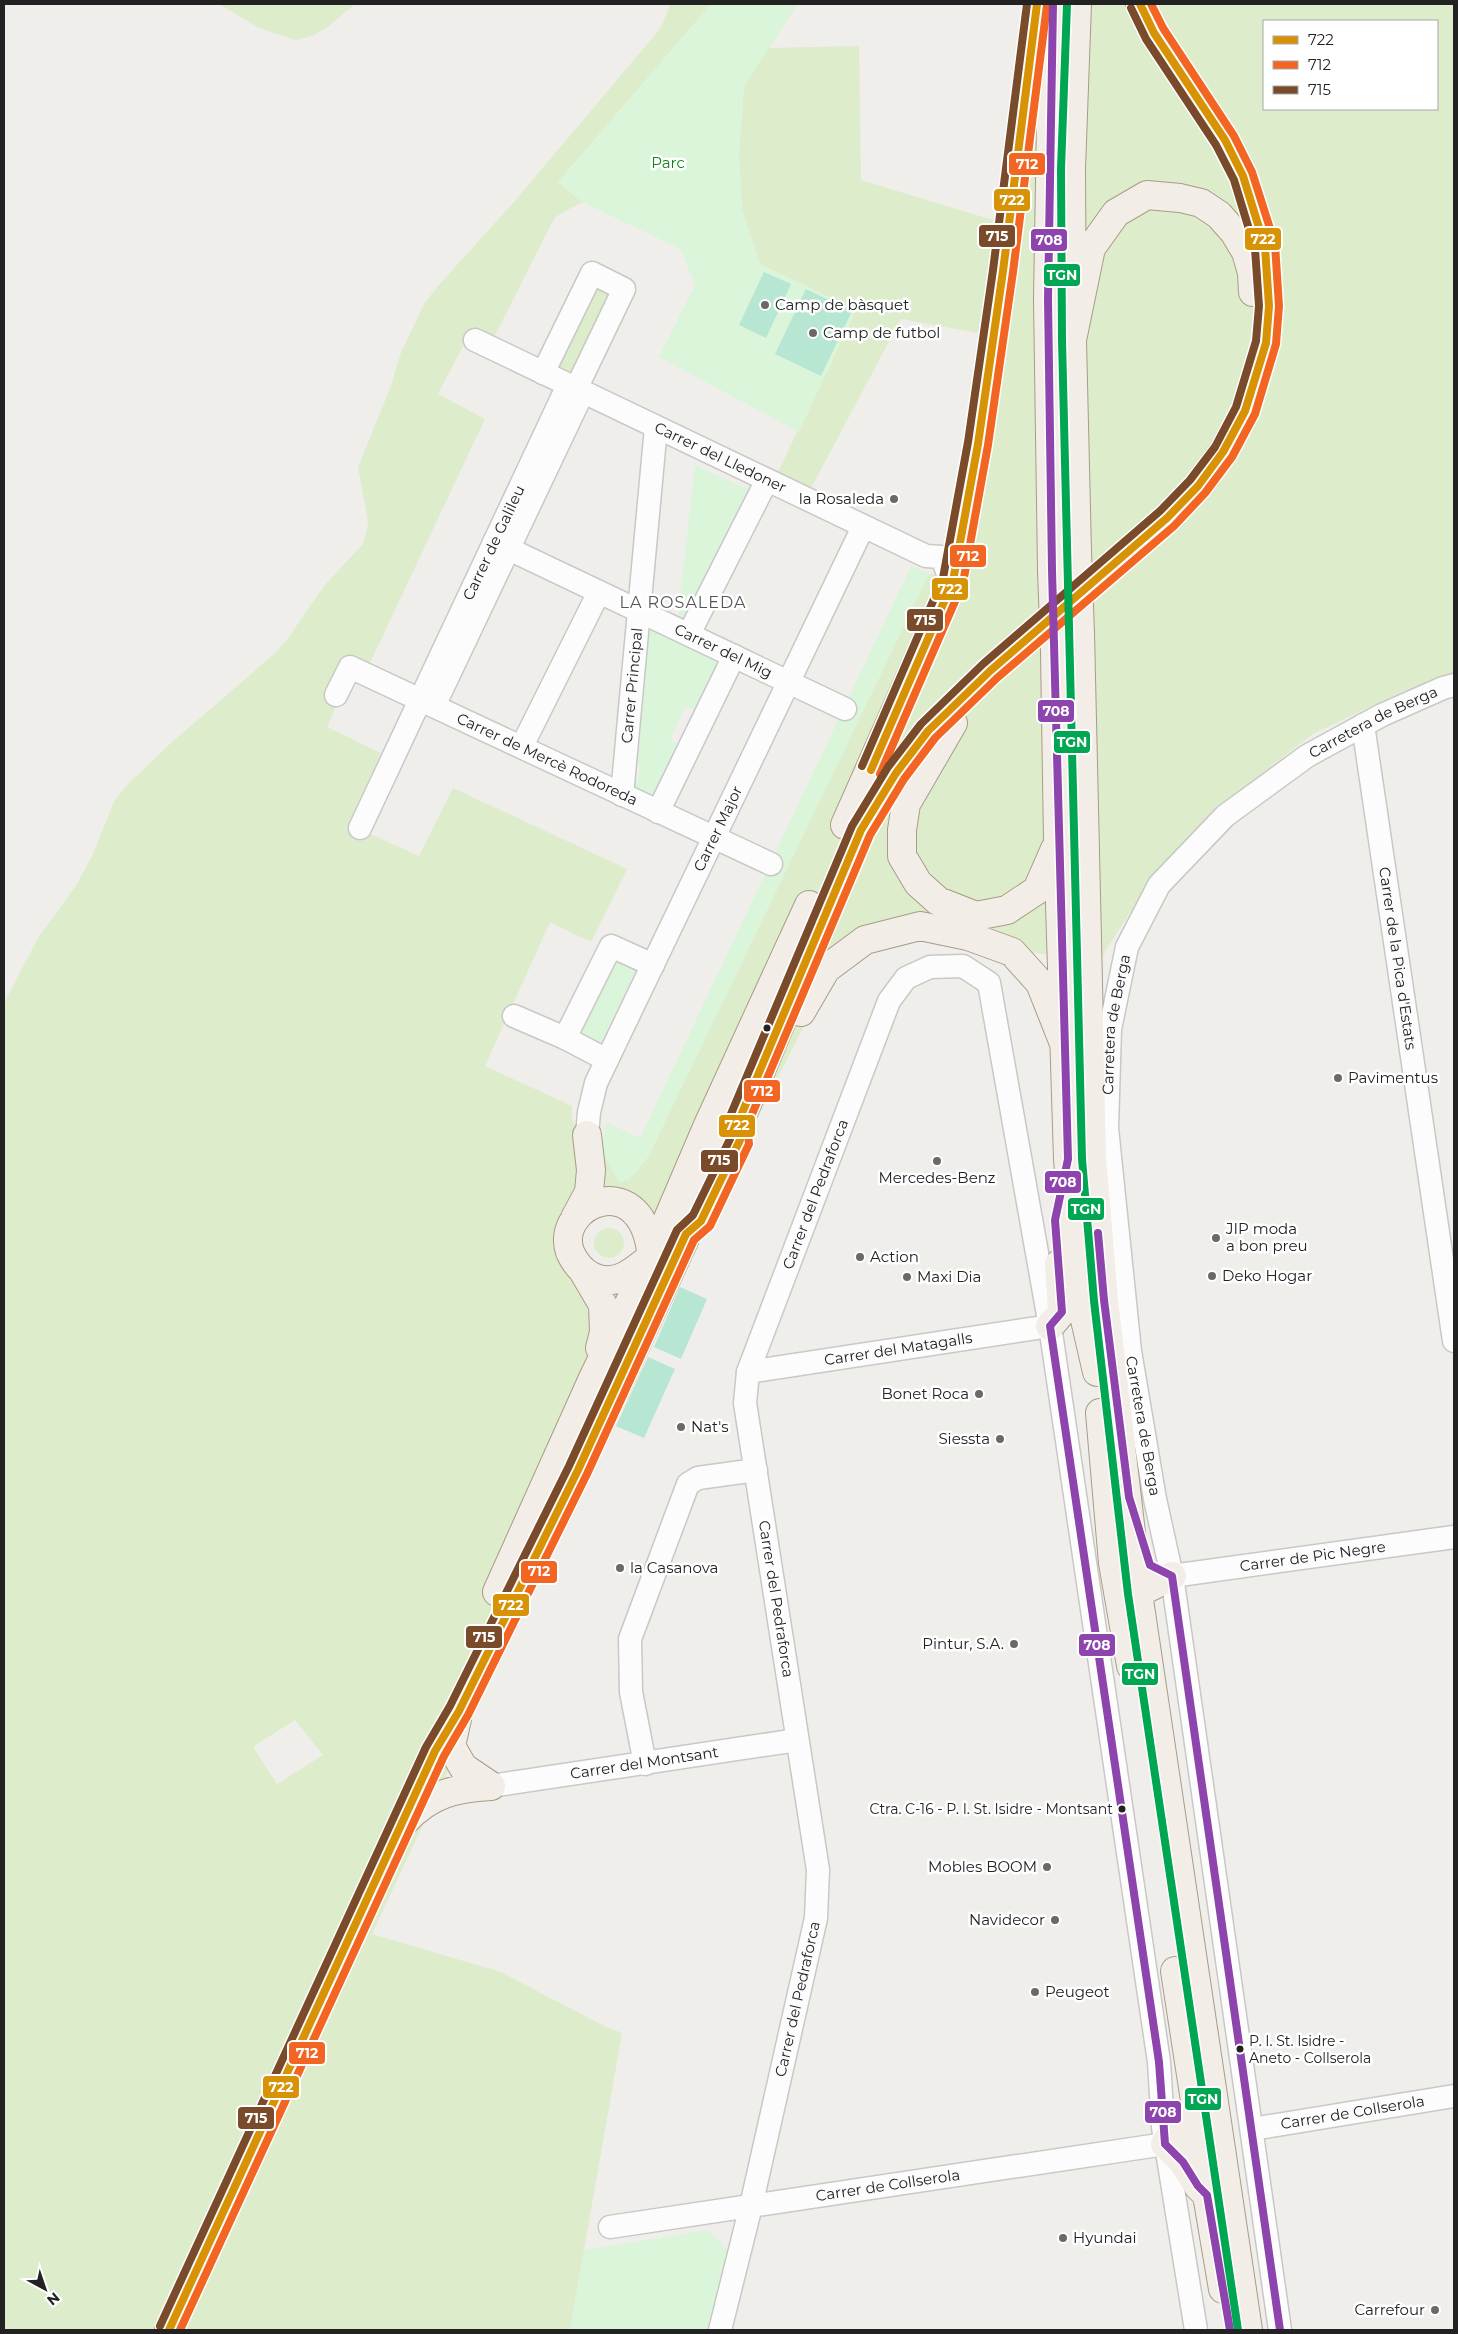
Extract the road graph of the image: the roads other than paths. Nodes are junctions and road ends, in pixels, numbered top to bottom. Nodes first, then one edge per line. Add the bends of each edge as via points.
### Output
1 (1037, 4) edge
2 (1053, 4) edge
3 (1063, 4) edge
4 (1076, 4) edge
5 (1140, 4) edge
6 (474, 340) dead end
7 (1072, 340) junction
8 (543, 373) junction
9 (576, 389) junction
10 (656, 427) junction
11 (766, 480) junction
12 (863, 527) junction
13 (501, 545) junction
14 (1064, 561) junction
15 (952, 586) junction
16 (599, 592) junction
17 (639, 611) junction
18 (689, 634) junction
19 (1067, 643) junction
20 (734, 656) junction
21 (1004, 660) junction
22 (788, 682) junction
23 (1454, 685) edge
24 (336, 695) dead end
25 (426, 703) junction
26 (845, 709) dead end
27 (1363, 725) junction
28 (522, 746) junction
29 (862, 790) junction
30 (622, 795) junction
31 (658, 812) junction
32 (360, 828) dead end
33 (714, 838) junction
34 (1058, 841) junction
35 (771, 864) dead end
36 (653, 965) junction
37 (514, 1016) dead end
38 (565, 1038) junction
39 (1065, 1046) junction
40 (607, 1060) junction
41 (747, 1104) junction
42 (708, 1124) junction
43 (587, 1135) junction
44 (1068, 1159) junction
45 (626, 1207) junction
46 (574, 1220) junction
47 (652, 1256) junction
48 (583, 1271) junction
49 (1050, 1326) junction
50 (1454, 1342) edge
51 (748, 1372) junction
52 (1097, 1372) junction
53 (594, 1376) junction
54 (599, 1424) junction
55 (756, 1470) junction
56 (1128, 1497) junction
57 (1454, 1537) edge
58 (1172, 1576) junction
59 (1138, 1593) junction
60 (459, 1711) junction
61 (1142, 1734) junction
62 (797, 1740) junction
63 (435, 1751) junction
64 (645, 1764) junction
65 (491, 1786) junction
66 (400, 1826) junction
67 (1201, 2018) junction
68 (1454, 2096) edge
69 (1252, 2129) junction
70 (1181, 2146) junction
71 (751, 2206) junction
72 (610, 2227) dead end
73 (168, 2330) edge
74 (720, 2330) edge
75 (1196, 2330) edge
76 (1230, 2330) edge
77 (1242, 2330) edge
78 (1248, 2330) edge
79 (1280, 2330) edge

1 - 15 main road via 978,444
2 - 14 main road via 1048,299
3 - 14 main road via 1058,163
4 - 7 main road via 1071,169
5 - 21 main road via 1154,33 1225,140 1243,176 1265,247 1269,306 1266,343 1245,411 1223,452 1198,486 1167,518
6 - 8 street, Carrer del Lledoner
7 - 14 main road
7 - 29 main road via 1091,248 1116,213 1148,195 1201,203 1219,215 1246,252 1252,273 1253,304 1251,334 1243,370 1230,406 1188,476 1156,509 1017,626 947,690
8 - 9 street, Carrer del Lledoner
8 - 9 street, Carrer de Galileu via 592,273 624,289
9 - 10 street, Carrer del Lledoner
9 - 13 street, Carrer de Galileu
10 - 11 street, Carrer del Lledoner
10 - 17 street, Carrer Principal
11 - 12 street, Carrer del Lledoner
11 - 18 street
12 - 15 street, Carrer del Lledoner via 926,556 942,557
12 - 22 street, Carrer Major
13 - 16 street, Carrer del Mig
13 - 25 street, Carrer de Galileu
14 - 19 main road, bridge
15 - 29 main road
16 - 17 street, Carrer del Mig
16 - 28 street
17 - 18 street, Carrer del Mig
17 - 30 street, Carrer Principal
18 - 20 street, Carrer del Mig
19 - 34 main road
19 - 52 main road via 1079,1157
19 - 56 main road via 1083,840 1092,1158 1104,1300
20 - 22 street, Carrer del Mig
20 - 31 street
21 - 34 main road via 955,721 906,804 902,856 918,883 938,901 976,916 1007,910 1037,890
21 - 41 main road via 928,731 896,772 861,830
22 - 26 street, Carrer del Mig
22 - 33 street, Carrer Major
23 - 27 street, Carretera de Berga
24 - 25 street, Carrer de Mercè Rodoreda via 350,667
25 - 28 street, Carrer de Mercè Rodoreda
25 - 32 street, Carrer de Galileu
27 - 50 street, Carrer de la Pica d'Estats
27 - 58 street, Carretera de Berga via 1307,756 1225,816 1159,885 1127,947 1110,1029 1108,1128 1130,1352 1155,1499
28 - 30 street, Carrer de Mercè Rodoreda
29 - 42 main road
30 - 31 street, Carrer de Mercè Rodoreda
31 - 33 street, Carrer de Mercè Rodoreda
33 - 35 street, Carrer de Mercè Rodoreda
33 - 36 street, Carrer Major
34 - 39 main road
36 - 38 street via 611,946
36 - 40 street, Carrer Major
37 - 38 street
38 - 40 street
39 - 41 main road via 1040,983 1012,952 968,936 920,926 865,940 826,968
39 - 44 main road
40 - 43 street, Carrer Major via 596,1083
41 - 47 main road via 705,1167 668,1244
41 - 54 main road
42 - 45 main road via 666,1192 651,1204
42 - 47 main road
43 - 45 main road via 607,1184
43 - 46 main road via 591,1170 589,1192
44 - 49 main road via 1056,1220 1062,1312
44 - 52 main road via 1080,1298
45 - 46 main road via 600,1202 588,1206
45 - 47 main road via 646,1226
46 - 48 main road via 569,1248
47 - 48 main road via 622,1279 599,1280
47 - 53 main road
47 - 54 main road via 650,1284 611,1382
48 - 53 main road via 603,1305 604,1332
49 - 51 street, Carrer del Matagalls
49 - 51 street, Carrer del Pedraforca via 989,983 963,966 930,967 906,978 889,1001
49 - 70 street via 1157,2052
51 - 55 street, Carrer del Pedraforca via 745,1403
52 - 61 main road via 1113,1562
53 - 63 main road via 460,1670 440,1720
54 - 60 main road
55 - 62 street, Carrer del Pedraforca
55 - 64 street via 698,1478 688,1484 630,1639 631,1692
56 - 58 main road via 1150,1565
56 - 59 main road
57 - 58 street, Carrer de Pic Negre
58 - 59 main road
58 - 69 street, Carretera de Berga
59 - 61 main road via 1130,1602 1144,1695
59 - 67 main road
60 - 63 main road
60 - 65 main road via 451,1746 463,1767
61 - 70 main road via 1187,2054
62 - 64 street, Carrer del Montsant
62 - 71 street, Carrer del Pedraforca via 818,1870 816,1918
63 - 66 main road
64 - 65 street, Carrer del Montsant
65 - 66 main road via 466,1788 437,1796 419,1807
66 - 73 main road
67 - 70 main road via 1198,2049 1211,2137
67 - 78 main road
68 - 69 street, Carrer de Collserola
69 - 79 street, Carretera de Berga
70 - 71 street, Carrer de Collserola
70 - 75 street
70 - 76 main road via 1198,2186 1207,2195
70 - 77 main road via 1213,2157 1224,2245
71 - 72 street, Carrer de Collserola
71 - 74 street, Carrer del Pedraforca

